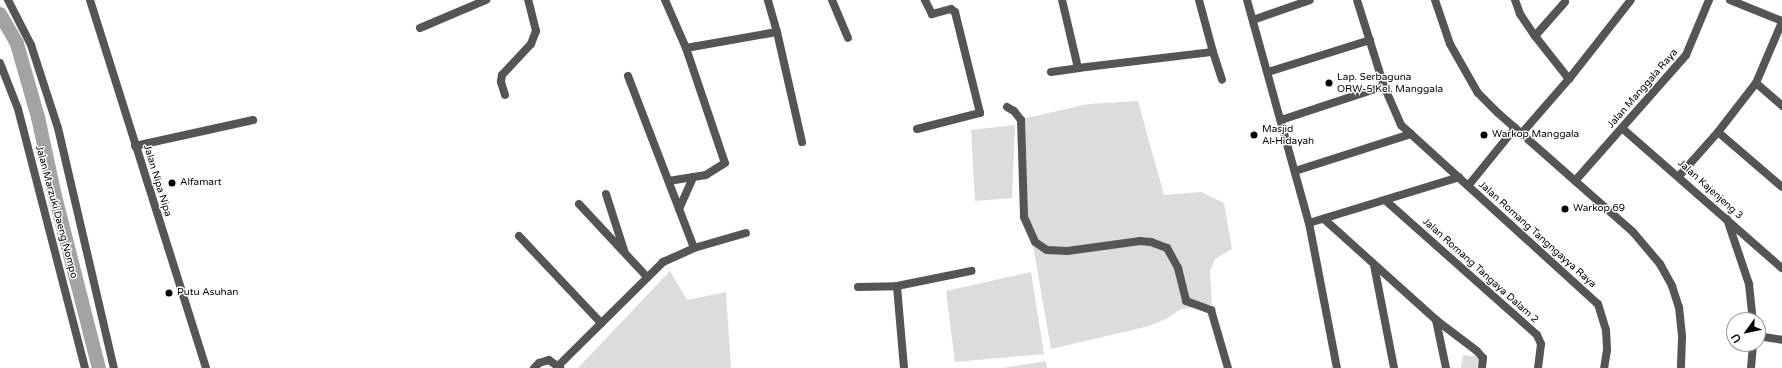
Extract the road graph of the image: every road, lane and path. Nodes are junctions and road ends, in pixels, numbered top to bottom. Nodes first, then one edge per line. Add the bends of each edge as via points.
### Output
1 (8, 0) edge
2 (90, 0) edge
3 (486, 0) edge
4 (528, 0) edge
5 (665, 0) edge
6 (768, 0) edge
7 (832, 0) edge
8 (925, 0) edge
9 (1062, 0) edge
10 (1199, 0) edge
11 (1247, 0) edge
12 (1310, 0) edge
13 (1357, 0) edge
14 (1435, 0) edge
15 (1515, 0) edge
16 (1631, 0) edge
17 (1709, 0) edge
18 (1730, 0) edge
19 (1565, 2) dead end
20 (1253, 20) junction
21 (1782, 21) edge
22 (420, 28) dead end
23 (777, 32) junction
24 (1535, 36) junction
25 (848, 38) dead end
26 (1370, 40) junction
27 (686, 48) junction
28 (1212, 52) junction
29 (0, 63) edge
30 (1078, 68) junction
31 (1051, 72) dead end
32 (1268, 72) junction
33 (628, 76) dead end
34 (1570, 79) junction
35 (1222, 80) dead end
36 (1756, 82) junction
37 (1384, 86) junction
38 (505, 95) dead end
39 (1782, 106) edge
40 (1007, 107) dead end
41 (253, 120) dead end
42 (1281, 120) junction
43 (917, 129) dead end
44 (1623, 129) junction
45 (1518, 131) junction
46 (1718, 132) junction
47 (1411, 134) junction
48 (802, 142) dead end
49 (135, 146) junction
50 (1295, 171) junction
51 (1679, 176) junction
52 (693, 177) junction
53 (1459, 177) junction
54 (668, 181) junction
55 (1576, 181) junction
56 (1468, 186) junction
57 (1782, 187) edge
58 (606, 194) dead end
59 (1385, 200) junction
60 (579, 204) dead end
61 (679, 209) junction
62 (1726, 218) junction
63 (1324, 219) junction
64 (1310, 223) junction
65 (746, 233) dead end
66 (519, 236) dead end
67 (694, 248) junction
68 (624, 253) junction
69 (1374, 265) junction
70 (1782, 268) edge
71 (971, 271) dead end
72 (647, 278) junction
73 (897, 286) junction
74 (858, 287) dead end
75 (1752, 312) edge
76 (1436, 320) junction
77 (601, 323) junction
78 (1766, 337) edge
79 (1782, 340) edge
80 (1752, 352) edge
81 (559, 367) edge
82 (85, 368) edge
83 (114, 368) edge
84 (206, 368) edge
85 (534, 368) edge
86 (904, 368) edge
87 (1228, 368) edge
88 (1337, 368) edge
89 (1394, 368) edge
90 (1446, 368) edge
91 (1482, 368) edge
92 (1538, 368) edge
93 (1604, 368) edge
94 (1681, 368) edge
95 (1751, 368) edge

1 - 83 street via 31,45 58,128
2 - 49 street, Jalan Nipa Nipa
3 - 22 street
4 - 38 street via 536,31 531,44 502,75 501,82
5 - 27 street
6 - 23 street
7 - 25 street
8 - 43 street via 932,14 951,9 956,12 980,113
9 - 30 street
10 - 28 street
11 - 20 street
12 - 20 street
13 - 26 street, Jalan Romang Tangngayya Raya
14 - 45 street via 1450,44 1469,80 1487,102
15 - 24 street via 1520,14
16 - 34 street
17 - 44 street, Jalan Manggala Raya via 1686,55
18 - 21 street
19 - 24 street
20 - 32 street
21 - 36 street
23 - 27 street
23 - 48 street
24 - 34 street
26 - 32 street
26 - 37 street, Jalan Romang Tangngayya Raya
27 - 52 street via 725,163 706,175
28 - 30 street
28 - 35 street
29 - 82 street, Jalan Marzuki Daeng Nompo via 18,109
30 - 31 street
32 - 42 street
33 - 54 street
34 - 45 street
36 - 39 street
36 - 46 street
37 - 42 street
37 - 47 street, Jalan Romang Tangngayya Raya via 1395,116
40 - 87 street via 1014,110 1021,120 1024,217 1035,242 1047,250 1067,251 1140,241 1167,248 1178,268 1186,300 1210,310
41 - 49 street
42 - 50 street
44 - 51 street, Jalan Kajenjeng 3
44 - 55 street, Jalan Manggala Raya
45 - 55 street
45 - 56 street
46 - 51 street
46 - 57 street
47 - 50 street
47 - 53 street, Jalan Romang Tangngayya Raya
49 - 84 street, Jalan Nipa Nipa
50 - 64 street
51 - 62 street, Jalan Kajenjeng 3
52 - 54 street
52 - 61 street
53 - 56 street, Jalan Romang Tangngayya Raya
53 - 59 street
54 - 61 street
55 - 94 street via 1644,243 1669,280 1681,319
56 - 93 street, Jalan Romang Tangngayya Raya via 1598,304 1606,330 1607,350
58 - 68 street
59 - 63 street
59 - 92 street, Jalan Romang Tangaya Dalam 2 via 1537,335 1541,344
60 - 68 street
61 - 67 street
62 - 70 street, Jalan Kajenjeng 3
62 - 75 street via 1749,284
63 - 64 street
63 - 69 street
64 - 88 street
65 - 67 street
66 - 77 street
67 - 72 street via 663,262
68 - 72 street
69 - 76 street
69 - 89 street
71 - 73 street
72 - 77 street
73 - 74 street
73 - 86 street
76 - 90 street
76 - 91 street via 1478,351 1483,358
77 - 81 street
78 - 79 street
80 - 95 street
81 - 85 street via 544,360

